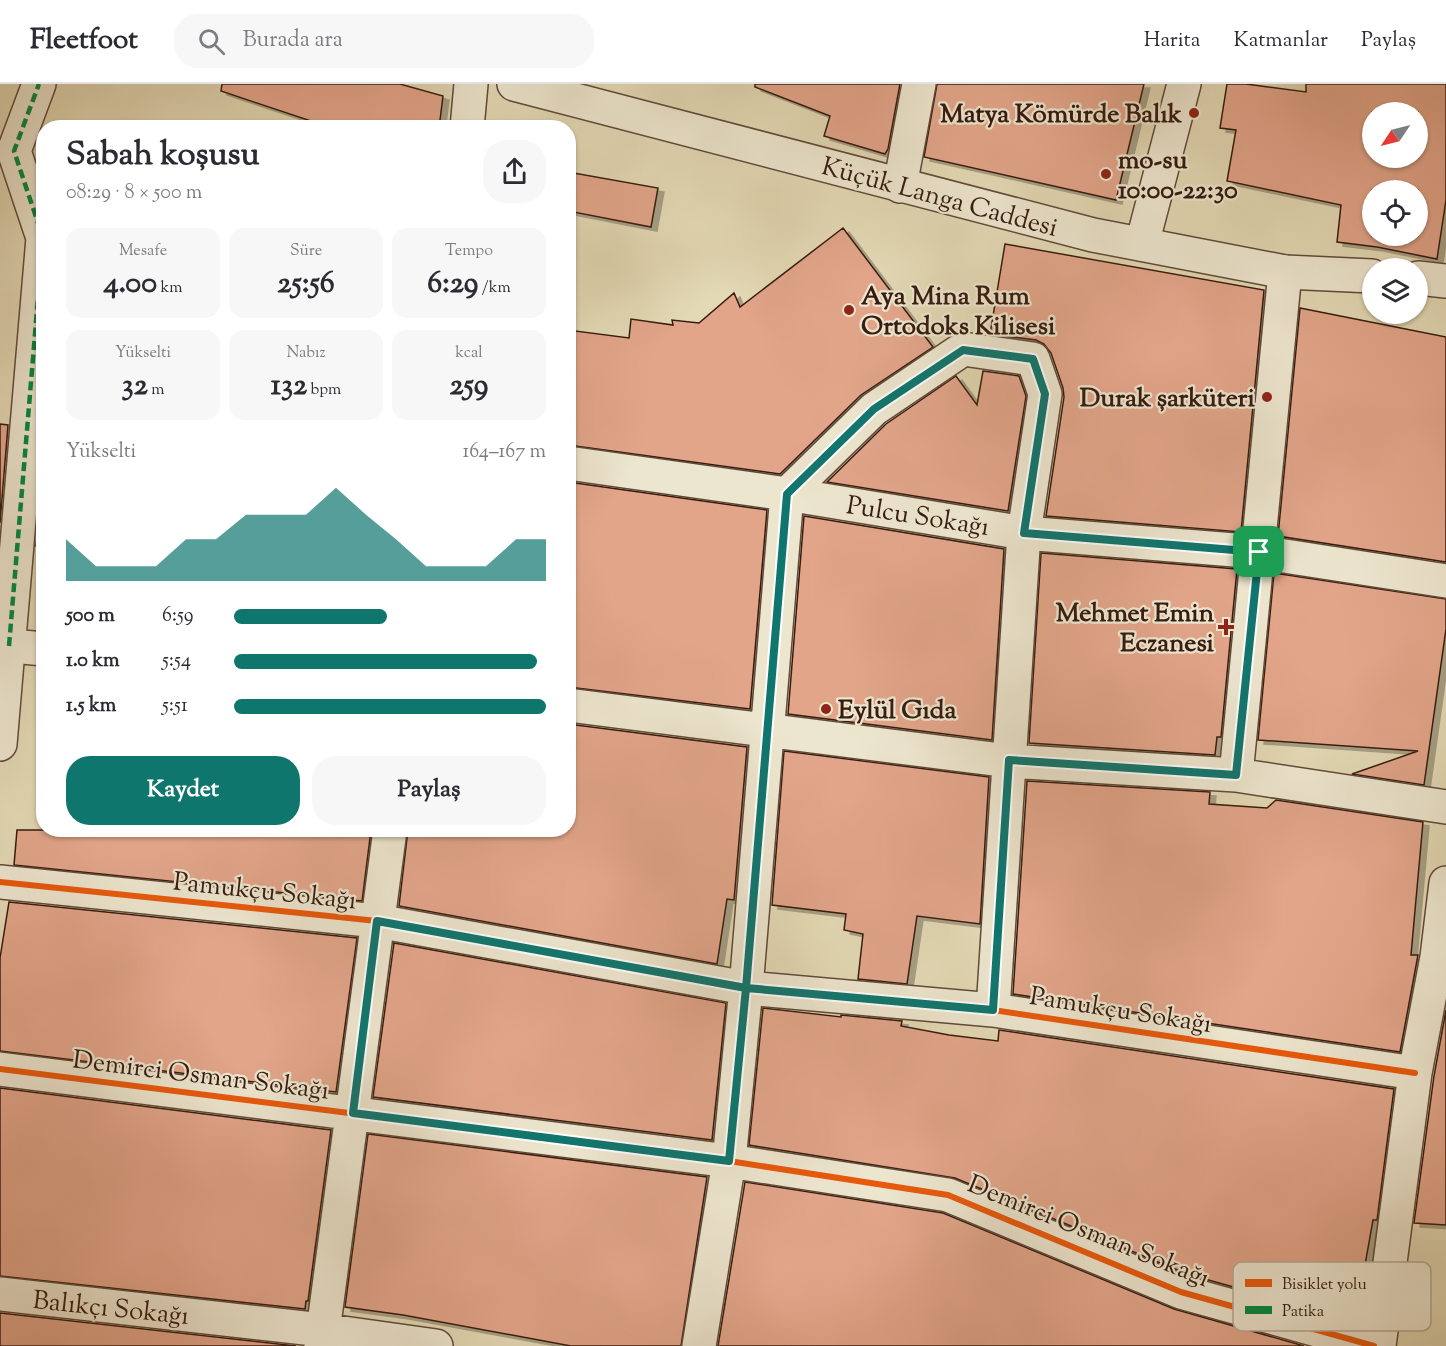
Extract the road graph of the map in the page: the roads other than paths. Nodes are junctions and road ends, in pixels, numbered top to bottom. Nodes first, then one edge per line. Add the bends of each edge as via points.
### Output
1 (39, 84) edge
2 (471, 84) edge
3 (919, 84) edge
4 (1184, 84) edge
5 (530, 85) edge
6 (468, 120) edge
7 (7, 146) edge
8 (900, 186) junction
9 (36, 220) edge
10 (1142, 244) junction
11 (1285, 272) junction
12 (1362, 276) edge
13 (1428, 279) edge
14 (1446, 281) edge
15 (36, 311) edge
16 (576, 464) edge
17 (787, 494) junction
18 (1024, 533) junction
19 (1259, 552) junction
20 (1446, 581) edge
21 (4, 646) edge
22 (36, 648) edge
23 (576, 706) edge
24 (767, 729) junction
25 (0, 744) edge
26 (1009, 760) junction
27 (1236, 775) junction
28 (1446, 807) edge
29 (389, 837) edge
30 (0, 882) edge
31 (1446, 883) edge
32 (377, 921) junction
33 (746, 988) junction
34 (993, 1010) junction
35 (0, 1069) edge
36 (1415, 1073) junction
37 (353, 1113) junction
38 (729, 1161) junction
39 (1390, 1262) edge
40 (0, 1294) edge
41 (1233, 1307) edge
42 (1320, 1331) edge
43 (1381, 1331) edge
44 (322, 1338) edge
45 (436, 1346) edge
46 (699, 1346) edge
47 (1374, 1346) edge
48 (1379, 1346) edge

1 - 7 street
2 - 6 street
3 - 8 street
4 - 10 street
5 - 8 street, Küçük Langa Caddesi
7 - 9 street
8 - 10 street, Küçük Langa Caddesi
10 - 11 street, Küçük Langa Caddesi
11 - 12 street, Küçük Langa Caddesi
11 - 19 street
13 - 14 street
15 - 21 street
16 - 17 street, Pulcu Sokağı
17 - 18 street, Pulcu Sokağı
17 - 18 street via 874,409 963,350 1033,359 1045,394
17 - 24 street
18 - 19 street, Pulcu Sokağı
18 - 26 street
19 - 20 street, Pulcu Sokağı
19 - 27 street
21 - 22 street
21 - 25 street
23 - 24 street
24 - 26 street
24 - 33 street
26 - 27 street
26 - 34 street
27 - 28 street
29 - 32 street
30 - 32 street, Pamukçu Sokağı
31 - 36 street via 1437,957
32 - 33 street, Pamukçu Sokağı
32 - 37 street
33 - 34 street, Pamukçu Sokağı
33 - 38 street
34 - 36 street, Pamukçu Sokağı
35 - 37 street, Demirci Osman Sokağı
36 - 39 street
37 - 38 street, Demirci Osman Sokağı
37 - 44 street
38 - 41 street, Demirci Osman Sokağı via 948,1195 1180,1292
38 - 46 street
40 - 44 street, Balıkçı Sokağı
42 - 47 street, Demirci Osman Sokağı
43 - 48 street
44 - 45 street, Balıkçı Sokağı

